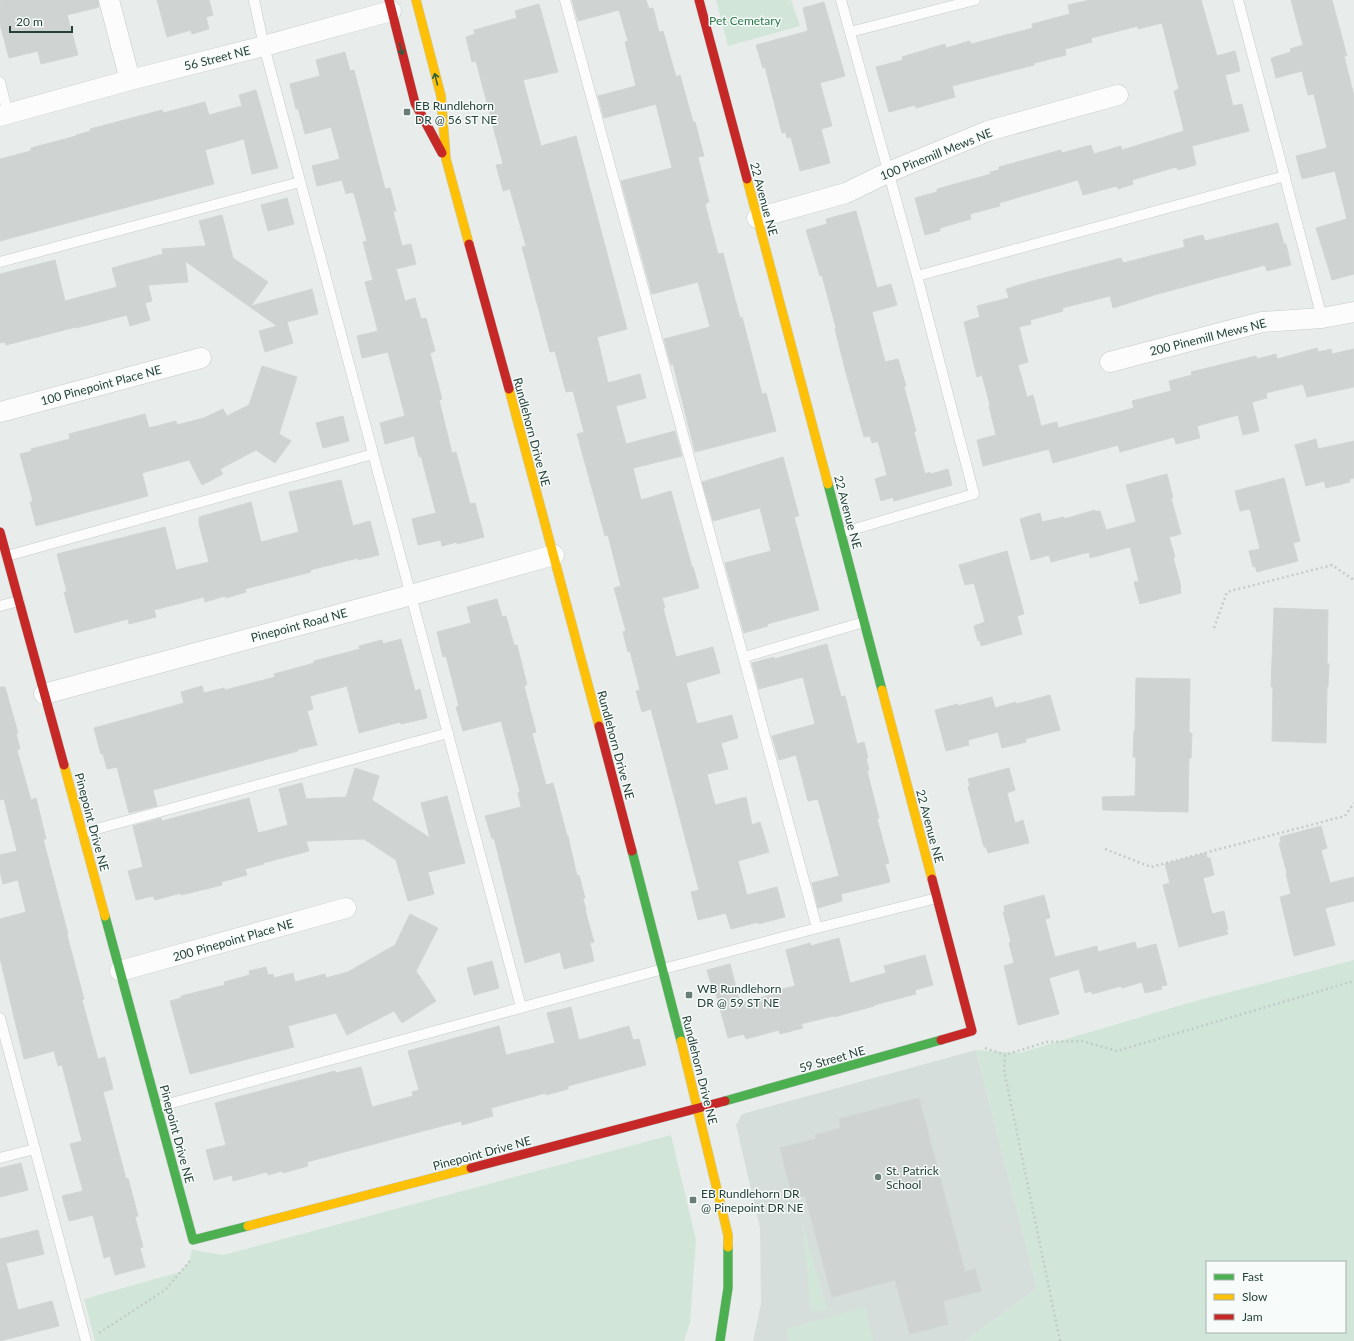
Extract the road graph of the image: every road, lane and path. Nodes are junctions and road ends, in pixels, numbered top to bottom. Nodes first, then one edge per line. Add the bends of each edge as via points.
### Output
1 (109, 0) edge
2 (254, 0) edge
3 (565, 0) edge
4 (699, 0) edge
5 (841, 0) edge
6 (975, 0) edge
7 (1238, 0) edge
8 (428, 1) dead end
9 (415, 3) edge
10 (392, 7) edge
11 (850, 32) junction
12 (264, 46) junction
13 (130, 80) junction
14 (0, 82) edge
15 (1118, 96) dead end
16 (4, 115) edge
17 (446, 159) junction
18 (889, 172) junction
19 (1285, 176) junction
20 (300, 182) junction
21 (757, 218) junction
22 (0, 262) edge
23 (917, 276) junction
24 (1354, 312) edge
25 (1322, 318) junction
26 (201, 358) dead end
27 (1110, 362) dead end
28 (0, 412) edge
29 (373, 454) junction
30 (0, 532) edge
31 (841, 533) junction
32 (554, 555) junction
33 (7, 556) junction
34 (1354, 580) edge
35 (411, 595) junction
36 (19, 601) junction
37 (0, 606) edge
38 (864, 622) junction
39 (1214, 628) dead end
40 (744, 656) junction
41 (44, 694) junction
42 (448, 733) junction
43 (1354, 803) edge
44 (82, 833) junction
45 (1105, 849) dead end
46 (937, 898) junction
47 (346, 908) dead end
48 (816, 928) junction
49 (663, 969) junction
50 (120, 972) junction
51 (1354, 981) edge
52 (521, 1007) junction
53 (0, 1018) edge
54 (972, 1031) joint
55 (157, 1107) junction
56 (698, 1109) junction
57 (35, 1149) junction
58 (0, 1158) edge
59 (193, 1240) junction
60 (90, 1339) edge
61 (720, 1341) edge
62 (1060, 1341) edge

1 - 13 street
2 - 12 lane
3 - 40 lane
4 - 21 street, 22 Avenue NE
5 - 11 lane
6 - 11 lane
7 - 19 lane
8 - 9 street
17 -> 9 street, Rundlehorn Drive NE via 441,96
10 - 12 street, 56 Street NE
10 -> 17 street, Rundlehorn Drive NE via 415,102
11 - 18 lane
12 - 13 street, 56 Street NE
12 - 20 lane
13 - 16 street, 56 Street NE
14 - 16 lane
15 - 18 street, 100 Pinemill Mews NE via 988,131
17 - 32 street, Rundlehorn Drive NE
18 - 21 street, 100 Pinemill Mews NE via 846,193
18 - 23 lane
19 - 23 lane
19 - 25 lane
20 - 22 lane
20 - 29 lane
21 - 31 street, 22 Avenue NE
23 - 31 lane via 974,494
24 - 25 street, 200 Pinemill Mews NE
25 - 27 street, 200 Pinemill Mews NE via 1262,322
26 - 28 street, 100 Pinepoint Place NE
29 - 33 lane
29 - 35 lane
30 - 33 street, Pinepoint Drive NE
31 - 38 street, 22 Avenue NE
32 - 35 street, Pinepoint Road NE
32 - 49 street, Rundlehorn Drive NE
33 - 36 street, Pinepoint Drive NE
34 - 39 path via 1332,565 1227,592
35 - 41 street, Pinepoint Road NE
35 - 42 lane
36 - 37 lane
36 - 41 street, Pinepoint Drive NE
38 - 40 lane
38 - 46 street, 22 Avenue NE
40 - 48 lane
41 - 44 street, Pinepoint Drive NE
42 - 44 lane
42 - 52 lane
43 - 45 path via 1345,816 1151,867
44 - 50 street, Pinepoint Drive NE
46 - 48 lane
46 - 54 street, 22 Avenue NE
47 - 50 street, 200 Pinepoint Place NE
48 - 49 lane
49 - 52 lane
49 - 56 street, Rundlehorn Drive NE
50 - 55 street, Pinepoint Drive NE
51 - 62 path via 1117,1051 1082,1041 1046,1042 1005,1055 1004,1070
52 - 55 lane
53 - 57 lane
54 - 56 street, 59 Street NE
55 - 59 street, Pinepoint Drive NE
56 - 59 street, Pinepoint Drive NE
56 - 61 street, Rundlehorn Drive NE via 728,1235 728,1288
57 - 58 lane
57 - 60 lane
59 - 60 path via 199,1251 165,1290

